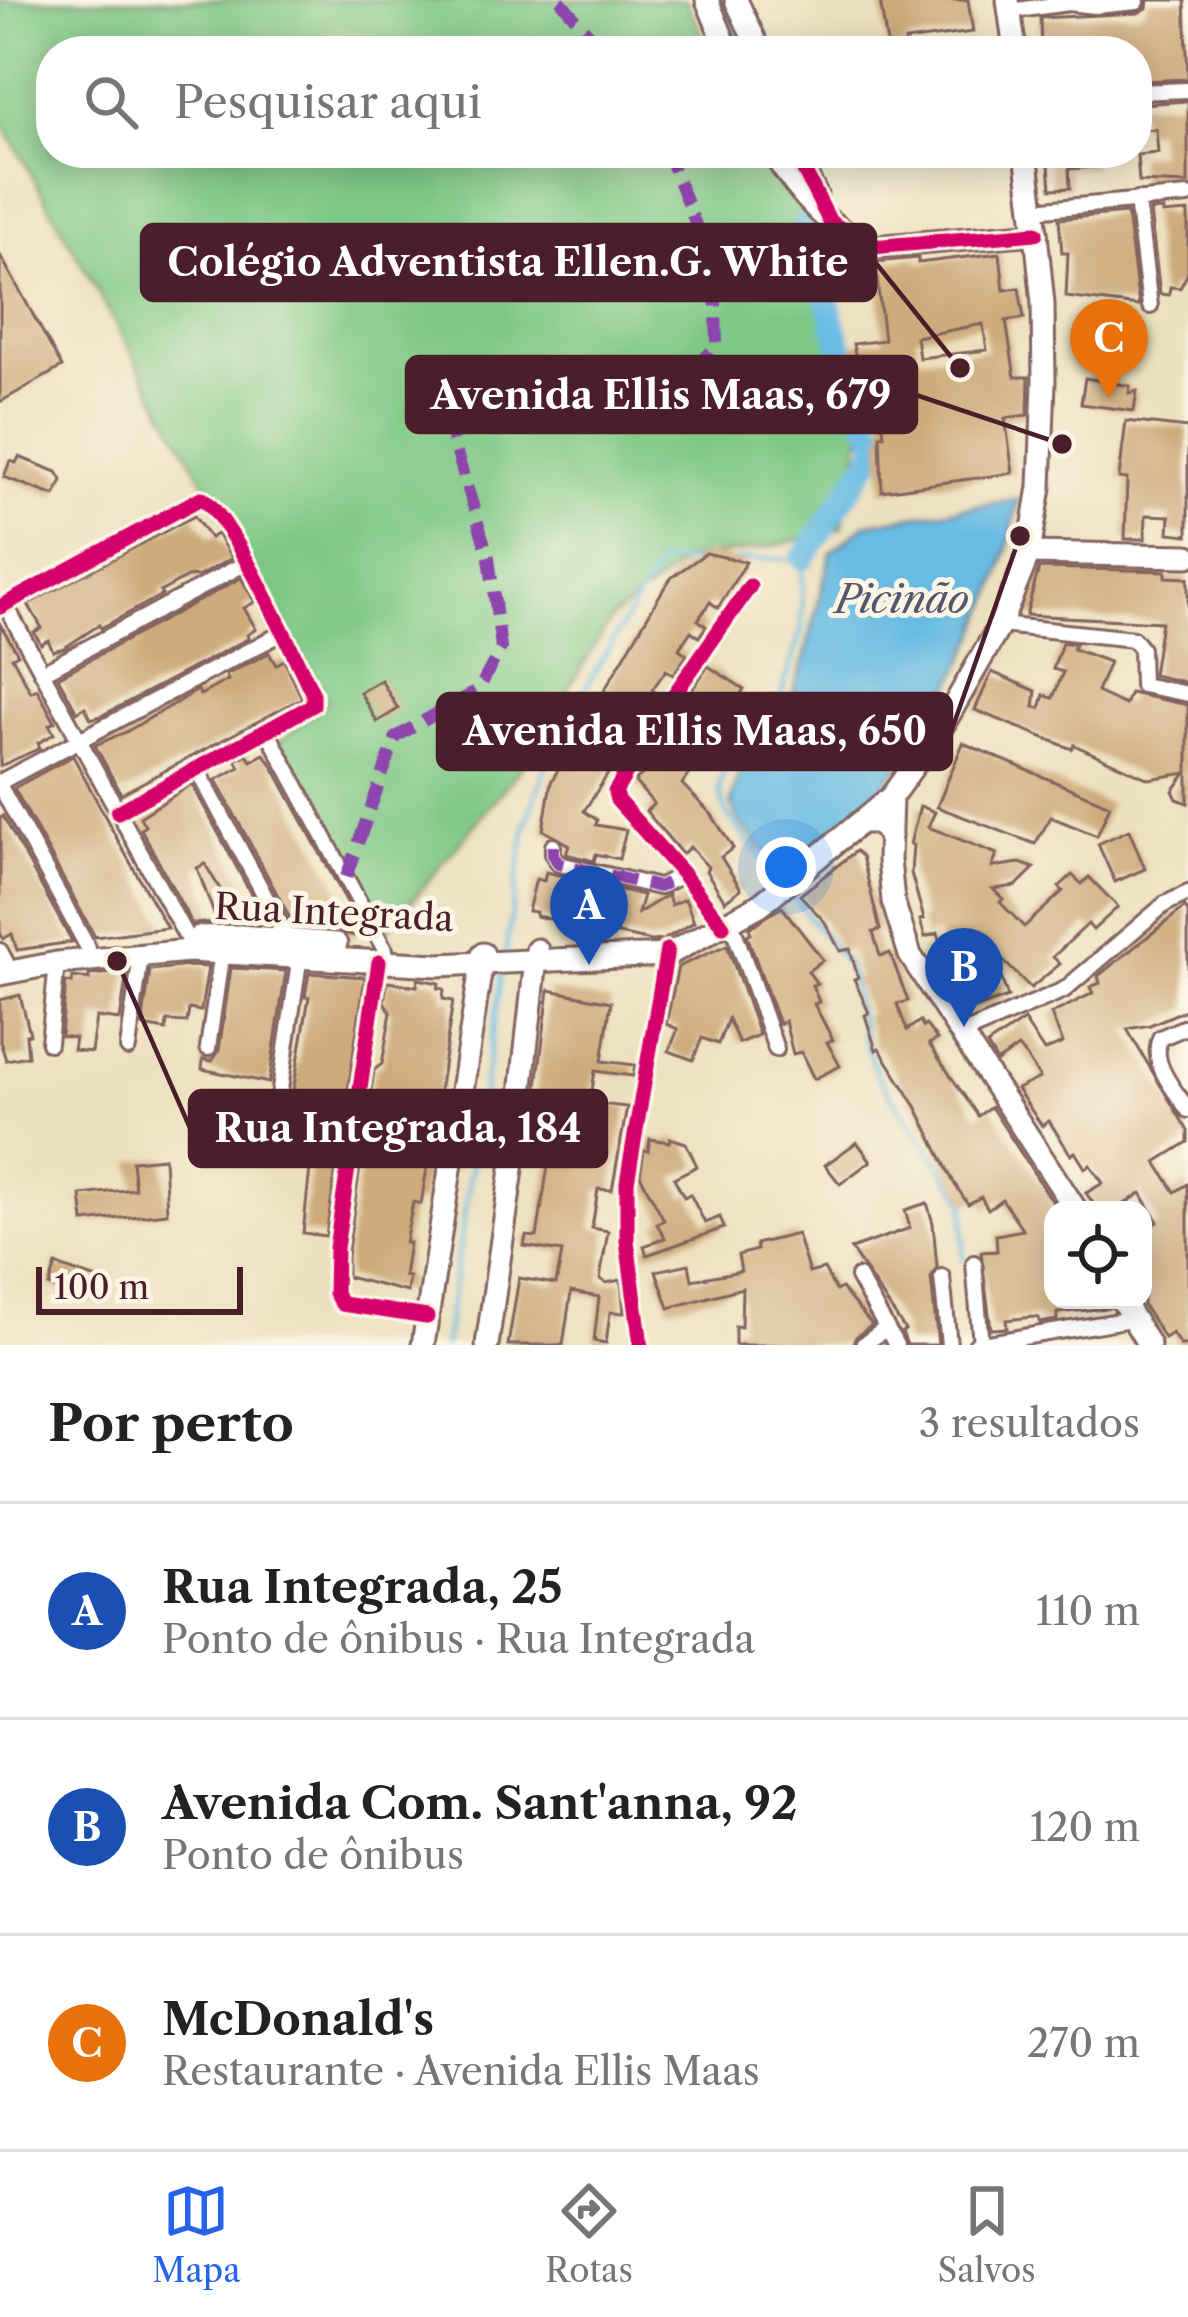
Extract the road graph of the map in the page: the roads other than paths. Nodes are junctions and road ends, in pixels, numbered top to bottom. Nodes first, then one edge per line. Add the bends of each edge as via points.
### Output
1 (707, 0) edge
2 (736, 0) edge
3 (1137, 2) edge
4 (1009, 5) edge
5 (722, 36) edge
6 (753, 36) edge
7 (1013, 36) edge
8 (1188, 90) edge
9 (1152, 91) edge
10 (784, 168) edge
11 (803, 168) edge
12 (1028, 168) edge
13 (1188, 196) edge
14 (1137, 200) junction
15 (1033, 210) junction
16 (830, 222) junction
17 (1036, 233) junction
18 (1150, 306) dead end
19 (1029, 553) junction
20 (1188, 556) edge
21 (246, 563) junction
22 (750, 586) dead end
23 (2, 606) edge
24 (1000, 625) junction
25 (282, 633) junction
26 (43, 672) junction
27 (1188, 694) edge
28 (267, 731) junction
29 (80, 740) junction
30 (197, 769) junction
31 (0, 784) edge
32 (891, 796) junction
33 (118, 812) junction
34 (861, 822) junction
35 (890, 836) junction
36 (553, 845) dead end
37 (682, 874) junction
38 (1188, 893) edge
39 (727, 924) junction
40 (188, 944) junction
41 (294, 947) junction
42 (88, 948) junction
43 (674, 950) junction
44 (222, 951) junction
45 (141, 955) junction
46 (382, 956) junction
47 (532, 956) junction
48 (482, 958) junction
49 (2, 963) edge
50 (57, 963) junction
51 (1188, 1027) edge
52 (959, 1035) junction
53 (49, 1043) dead end
54 (128, 1048) dead end
55 (208, 1048) dead end
56 (776, 1048) dead end
57 (1188, 1110) edge
58 (276, 1116) dead end
59 (1070, 1201) edge
60 (974, 1263) dead end
61 (858, 1277) dead end
62 (942, 1277) dead end
63 (1127, 1309) edge
64 (421, 1316) junction
65 (885, 1329) junction
66 (979, 1344) edge
67 (409, 1345) edge
68 (423, 1345) edge
69 (487, 1345) edge
70 (640, 1345) edge
71 (863, 1345) edge
72 (896, 1345) edge
73 (949, 1345) edge
74 (1149, 1345) edge

1 - 5 main road
2 - 6 main road
3 - 4 street
4 - 7 main road
8 - 9 street
10 - 16 main road
11 - 16 main road
12 - 15 main road
13 - 14 street
14 - 15 street
14 - 18 street
15 - 17 main road
16 - 17 main road via 872,247
17 - 19 main road via 1042,443
19 - 20 main road
19 - 24 main road
21 - 23 street via 201,498
21 - 25 street
21 - 26 street
22 - 37 street via 615,792
23 - 26 street
24 - 27 street via 1133,639 1142,685
24 - 32 main road
25 - 28 street via 313,702
25 - 29 street
26 - 29 street
28 - 30 street
28 - 46 street
29 - 31 street
29 - 33 street
30 - 33 street
30 - 41 street
31 - 42 street
32 - 34 main road
32 - 35 main road
33 - 40 street
34 - 35 main road via 878,822
34 - 39 main road
35 - 52 main road via 903,934
36 - 37 street via 559,864 659,887
37 - 39 street
38 - 52 street via 1064,990
39 - 43 main road
39 - 56 street
40 - 41 main road, Rua Integrada
40 - 42 main road, Rua Integrada
40 - 44 main road, Rua Integrada
40 - 45 main road, Rua Integrada
41 - 44 main road, Rua Integrada
41 - 46 main road, Rua Integrada
41 - 58 street
42 - 49 main road, Rua Integrada
43 - 47 main road, Rua Integrada via 608,946
43 - 70 street via 627,1182
44 - 55 street
45 - 50 main road, Rua Integrada
45 - 54 street
46 - 48 main road, Rua Integrada
46 - 64 street via 335,1293 342,1304
47 - 48 main road, Rua Integrada
47 - 69 main road
48 - 64 main road
49 - 50 main road, Rua Integrada
50 - 53 street
51 - 57 street via 1160,1038 1158,1061
52 - 59 main road
60 - 66 street
61 - 65 street
62 - 73 street
63 - 66 street
63 - 74 main road
64 - 67 main road
64 - 68 main road
65 - 71 street
65 - 72 street

